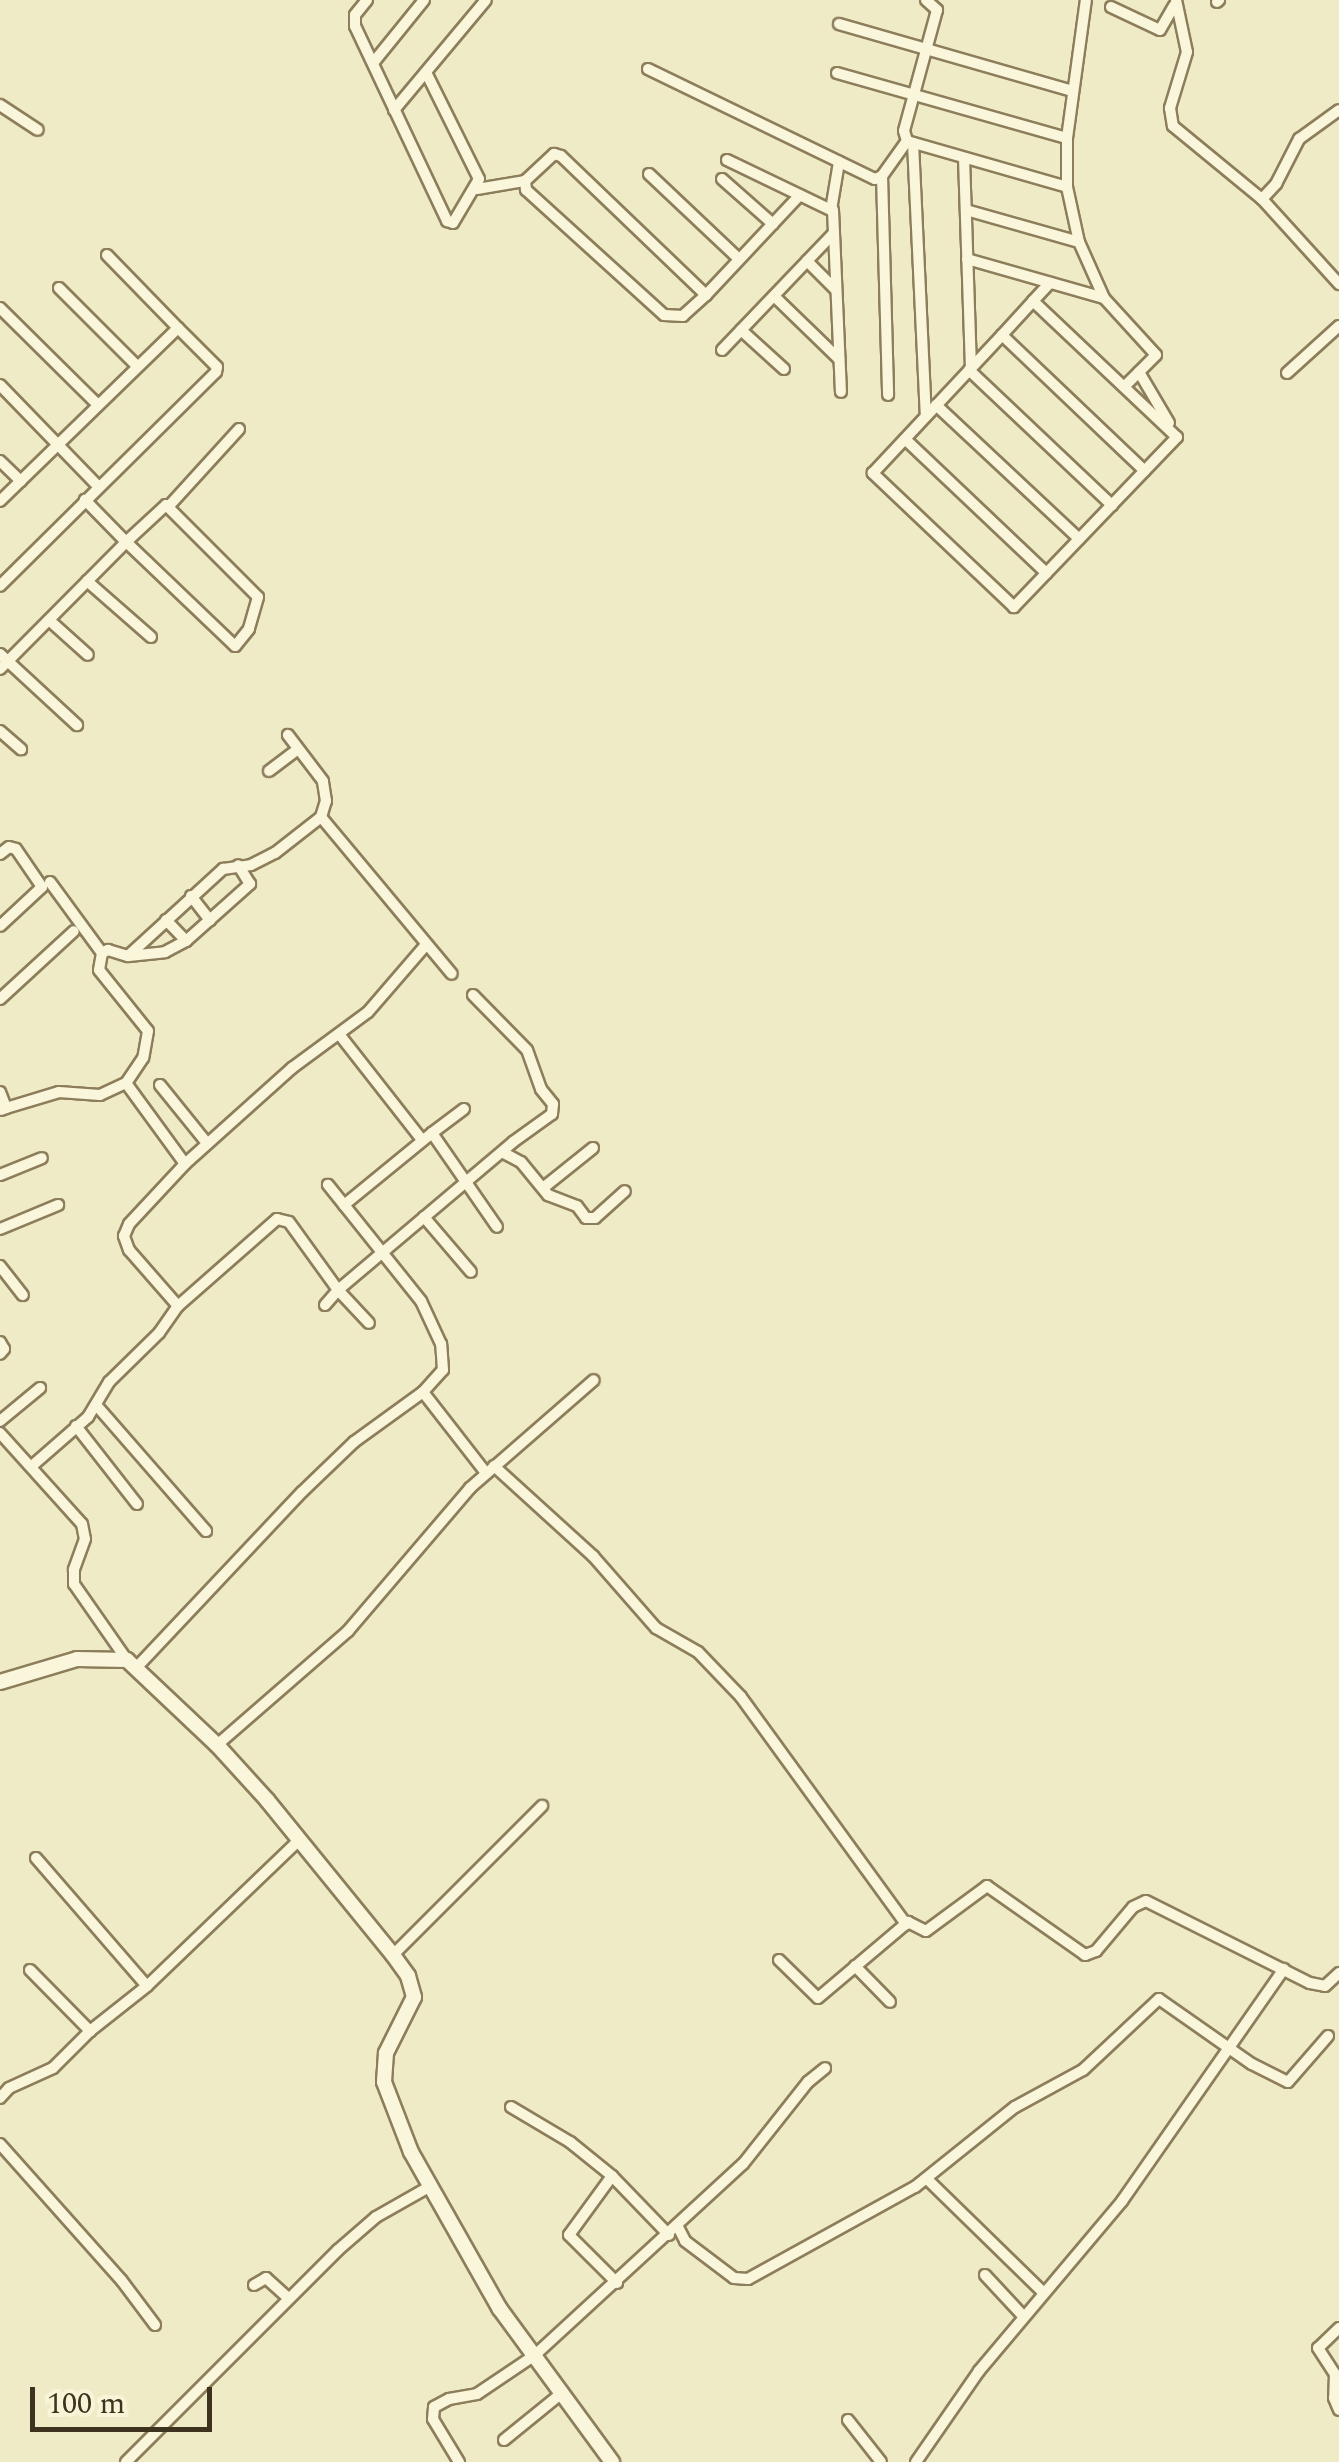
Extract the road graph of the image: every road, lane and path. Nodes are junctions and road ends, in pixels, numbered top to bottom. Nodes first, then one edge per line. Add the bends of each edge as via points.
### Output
1 (366, 0) edge
2 (424, 0) edge
3 (486, 0) edge
4 (926, 0) edge
5 (1086, 0) edge
6 (1175, 2) edge
7 (1111, 7) dead end
8 (840, 24) dead end
9 (926, 49) junction
10 (373, 62) junction
11 (648, 69) dead end
12 (426, 72) junction
13 (837, 73) dead end
14 (1072, 91) junction
15 (914, 95) junction
16 (0, 105) edge
17 (394, 110) junction
18 (1339, 110) edge
19 (38, 130) dead end
20 (1067, 138) junction
21 (907, 145) junction
22 (964, 158) junction
23 (727, 160) dead end
24 (839, 162) junction
25 (649, 174) dead end
26 (882, 176) junction
27 (722, 179) dead end
28 (525, 182) junction
29 (1067, 187) junction
30 (477, 188) junction
31 (800, 195) junction
32 (1262, 199) junction
33 (834, 210) junction
34 (966, 210) junction
35 (773, 224) junction
36 (834, 232) junction
37 (1079, 242) junction
38 (107, 255) dead end
39 (740, 259) junction
40 (968, 260) junction
41 (807, 261) junction
42 (1050, 283) junction
43 (1339, 284) edge
44 (59, 288) dead end
45 (836, 290) junction
46 (706, 295) junction
47 (774, 296) junction
48 (1104, 298) junction
49 (1033, 301) junction
50 (0, 308) edge
51 (1339, 326) edge
52 (178, 328) junction
53 (741, 330) junction
54 (1002, 335) junction
55 (722, 350) dead end
56 (839, 360) junction
57 (137, 366) junction
58 (784, 369) dead end
59 (970, 369) junction
60 (1139, 372) junction
61 (1287, 373) dead end
62 (0, 385) edge
63 (1124, 387) junction
64 (840, 392) dead end
65 (888, 396) dead end
66 (936, 404) junction
67 (98, 405) junction
68 (926, 416) junction
69 (239, 428) dead end
70 (1177, 437) junction
71 (904, 438) junction
72 (60, 444) junction
73 (0, 461) edge
74 (1145, 470) junction
75 (21, 481) junction
76 (99, 487) junction
77 (85, 500) junction
78 (0, 501) edge
79 (1112, 505) junction
80 (169, 506) junction
81 (1079, 539) junction
82 (126, 542) junction
83 (1046, 573) junction
84 (87, 581) junction
85 (0, 586) edge
86 (49, 620) junction
87 (150, 637) dead end
88 (88, 655) dead end
89 (2, 661) edge
90 (77, 725) dead end
91 (0, 732) edge
92 (288, 735) dead end
93 (298, 749) junction
94 (21, 750) dead end
95 (269, 772) dead end
96 (321, 817) junction
97 (0, 854) edge
98 (238, 864) junction
99 (50, 882) dead end
100 (191, 896) junction
101 (166, 920) junction
102 (210, 920) junction
103 (0, 926) edge
104 (74, 931) dead end
105 (186, 941) junction
106 (425, 946) junction
107 (102, 953) junction
108 (128, 956) junction
109 (452, 974) dead end
110 (472, 995) dead end
111 (0, 999) edge
112 (339, 1034) junction
113 (126, 1083) junction
114 (160, 1085) dead end
115 (0, 1092) edge
116 (3, 1109) edge
117 (464, 1109) dead end
118 (427, 1137) junction
119 (207, 1143) junction
120 (592, 1148) dead end
121 (502, 1152) junction
122 (42, 1158) dead end
123 (184, 1164) junction
124 (0, 1176) edge
125 (466, 1183) junction
126 (328, 1184) dead end
127 (543, 1188) junction
128 (625, 1191) dead end
129 (58, 1205) dead end
130 (344, 1205) junction
131 (424, 1217) junction
132 (496, 1227) dead end
133 (0, 1229) edge
134 (381, 1253) junction
135 (0, 1266) edge
136 (471, 1272) dead end
137 (338, 1290) junction
138 (23, 1295) dead end
139 (325, 1305) dead end
140 (178, 1306) junction
141 (369, 1324) dead end
142 (0, 1342) edge
143 (0, 1354) edge
144 (594, 1380) dead end
145 (40, 1388) dead end
146 (424, 1392) junction
147 (96, 1406) junction
148 (0, 1421) edge
149 (76, 1426) junction
150 (0, 1433) edge
151 (34, 1465) junction
152 (490, 1469) junction
153 (138, 1504) dead end
154 (206, 1531) dead end
155 (132, 1664) junction
156 (0, 1682) edge
157 (217, 1745) junction
158 (542, 1806) dead end
159 (299, 1840) junction
160 (36, 1858) dead end
161 (906, 1924) junction
162 (393, 1954) junction
163 (779, 1960) dead end
164 (855, 1966) junction
165 (30, 1970) dead end
166 (1284, 1970) junction
167 (1339, 1973) edge
168 (147, 1986) junction
169 (890, 2002) dead end
170 (90, 2031) junction
171 (1328, 2036) dead end
172 (1228, 2048) junction
173 (825, 2068) dead end
174 (0, 2098) edge
175 (511, 2108) dead end
176 (0, 2144) edge
177 (612, 2176) junction
178 (926, 2179) junction
179 (429, 2188) junction
180 (678, 2225) junction
181 (669, 2235) junction
182 (985, 2275) dead end
183 (617, 2283) junction
184 (254, 2285) dead end
185 (1044, 2293) junction
186 (287, 2297) junction
187 (1024, 2317) junction
188 (154, 2325) dead end
189 (1339, 2328) edge
190 (535, 2355) junction
191 (563, 2392) junction
192 (1339, 2410) edge
193 (848, 2420) dead end
194 (504, 2440) dead end
195 (921, 2460) edge
196 (126, 2462) edge
197 (459, 2462) edge
198 (612, 2462) edge
199 (881, 2462) edge

1 - 10 street via 354,22
2 - 10 street
3 - 12 street
4 - 9 street via 937,10
5 - 14 street
6 - 7 street via 1160,30
6 - 32 street via 1188,52 1170,120
8 - 9 street
9 - 14 street
9 - 15 street
10 - 17 street
11 - 24 street
12 - 17 street
12 - 30 street via 477,173
13 - 15 street
14 - 20 street
15 - 20 street
15 - 21 street
16 - 19 street
17 - 30 street via 448,222 458,220
18 - 32 street via 1299,139
20 - 29 street
21 - 22 street
21 - 26 street
21 - 68 street
22 - 29 street
22 - 34 street
23 - 31 street
24 - 26 street via 875,179
24 - 33 street
25 - 39 street
26 - 65 street
27 - 35 street
28 - 30 street
28 - 46 street via 526,190 664,315 683,316
28 - 46 street via 554,154 561,156
29 - 37 street
31 - 33 street
31 - 35 street
32 - 43 street
33 - 36 street
34 - 37 street
34 - 40 street
35 - 39 street
36 - 41 street
36 - 45 street
37 - 48 street
38 - 52 street
39 - 46 street
40 - 42 street
40 - 59 street
41 - 45 street
41 - 47 street
42 - 48 street
42 - 49 street
44 - 57 street
45 - 56 street
47 - 53 street
47 - 56 street
48 - 60 street via 1156,355
49 - 54 street
49 - 63 street
50 - 67 street
51 - 61 street
52 - 57 street
52 - 76 street via 216,372
53 - 55 street
53 - 58 street
54 - 59 street
54 - 74 street
56 - 64 street
57 - 67 street
59 - 66 street
59 - 79 street
60 - 63 street
60 - 70 street
62 - 72 street
63 - 70 street
66 - 68 street
66 - 81 street
67 - 72 street
68 - 71 street
69 - 80 street
70 - 74 street
71 - 83 street
71 - 83 street via 872,473 1014,607
72 - 75 street
72 - 76 street
73 - 75 street
74 - 79 street
75 - 78 street
76 - 77 street
77 - 82 street
77 - 85 street
79 - 81 street
80 - 82 street
80 - 82 street via 258,597 249,628 235,646
81 - 83 street
82 - 84 street
84 - 86 street
84 - 87 street
86 - 88 street
86 - 89 street
89 - 90 street
91 - 94 street
92 - 93 street
93 - 95 street
93 - 96 street via 326,789
96 - 98 street via 275,853
96 - 106 street
97 - 103 street via 16,849 42,887
98 - 100 street via 223,868
98 - 102 street via 250,884
99 - 107 street
100 - 101 street
100 - 102 street
101 - 105 street
101 - 108 street
102 - 105 street
104 - 111 street
105 - 108 street via 165,952
106 - 109 street
106 - 112 street via 381,1000
107 - 108 street
107 - 113 street via 98,970 148,1032 143,1058
110 - 121 street via 527,1050 554,1104 552,1114
112 - 118 street
112 - 119 street
113 - 116 street via 100,1094 59,1092
113 - 123 street
114 - 119 street
115 - 116 street
117 - 118 street
118 - 125 street
118 - 130 street
119 - 123 street
120 - 127 street
121 - 125 street
121 - 127 street via 521,1162
122 - 124 street
123 - 140 street via 124,1236 140,1266
125 - 131 street
125 - 132 street
126 - 130 street
127 - 128 street via 586,1218 595,1218
129 - 133 street
130 - 134 street
131 - 134 street
131 - 136 street
134 - 137 street
134 - 146 street via 421,1301 441,1344 443,1370
135 - 138 street
137 - 139 street
137 - 140 street via 280,1218
137 - 141 street
140 - 147 street via 109,1382
142 - 143 street
144 - 152 street
145 - 148 street
146 - 152 street
146 - 155 street via 354,1442
147 - 149 street
147 - 154 street
149 - 151 street
149 - 153 street
150 - 151 street
151 - 155 street via 82,1524 86,1539 74,1584
152 - 157 street via 348,1631
152 - 161 street via 593,1556 656,1628 698,1652 742,1697
155 - 156 street via 77,1659
155 - 157 street
157 - 159 street
158 - 162 street
159 - 162 street
159 - 168 street
160 - 168 street
161 - 164 street
161 - 166 street via 926,1931 987,1886 1088,1956 1146,1901
162 - 179 street via 414,1998 386,2053 384,2082
163 - 164 street via 817,1998
164 - 169 street
165 - 170 street
166 - 167 street via 1323,1986
166 - 172 street
168 - 170 street
170 - 174 street via 52,2068
171 - 172 street via 1290,2082
172 - 178 street via 1156,2000 1083,2070 1015,2106
172 - 185 street via 1122,2201
173 - 180 street via 743,2164
175 - 177 street
176 - 188 street
177 - 181 street
177 - 183 street via 569,2235
178 - 180 street via 744,2280 685,2241
178 - 185 street
179 - 186 street via 376,2217
179 - 190 street via 487,2289
180 - 181 street
181 - 183 street
182 - 187 street
183 - 190 street
184 - 186 street via 266,2278
185 - 187 street
186 - 196 street
187 - 195 street
189 - 192 street via 1318,2348 1335,2374
190 - 191 street
190 - 197 street via 478,2394 434,2407 433,2419
191 - 194 street
191 - 198 street
193 - 199 street

